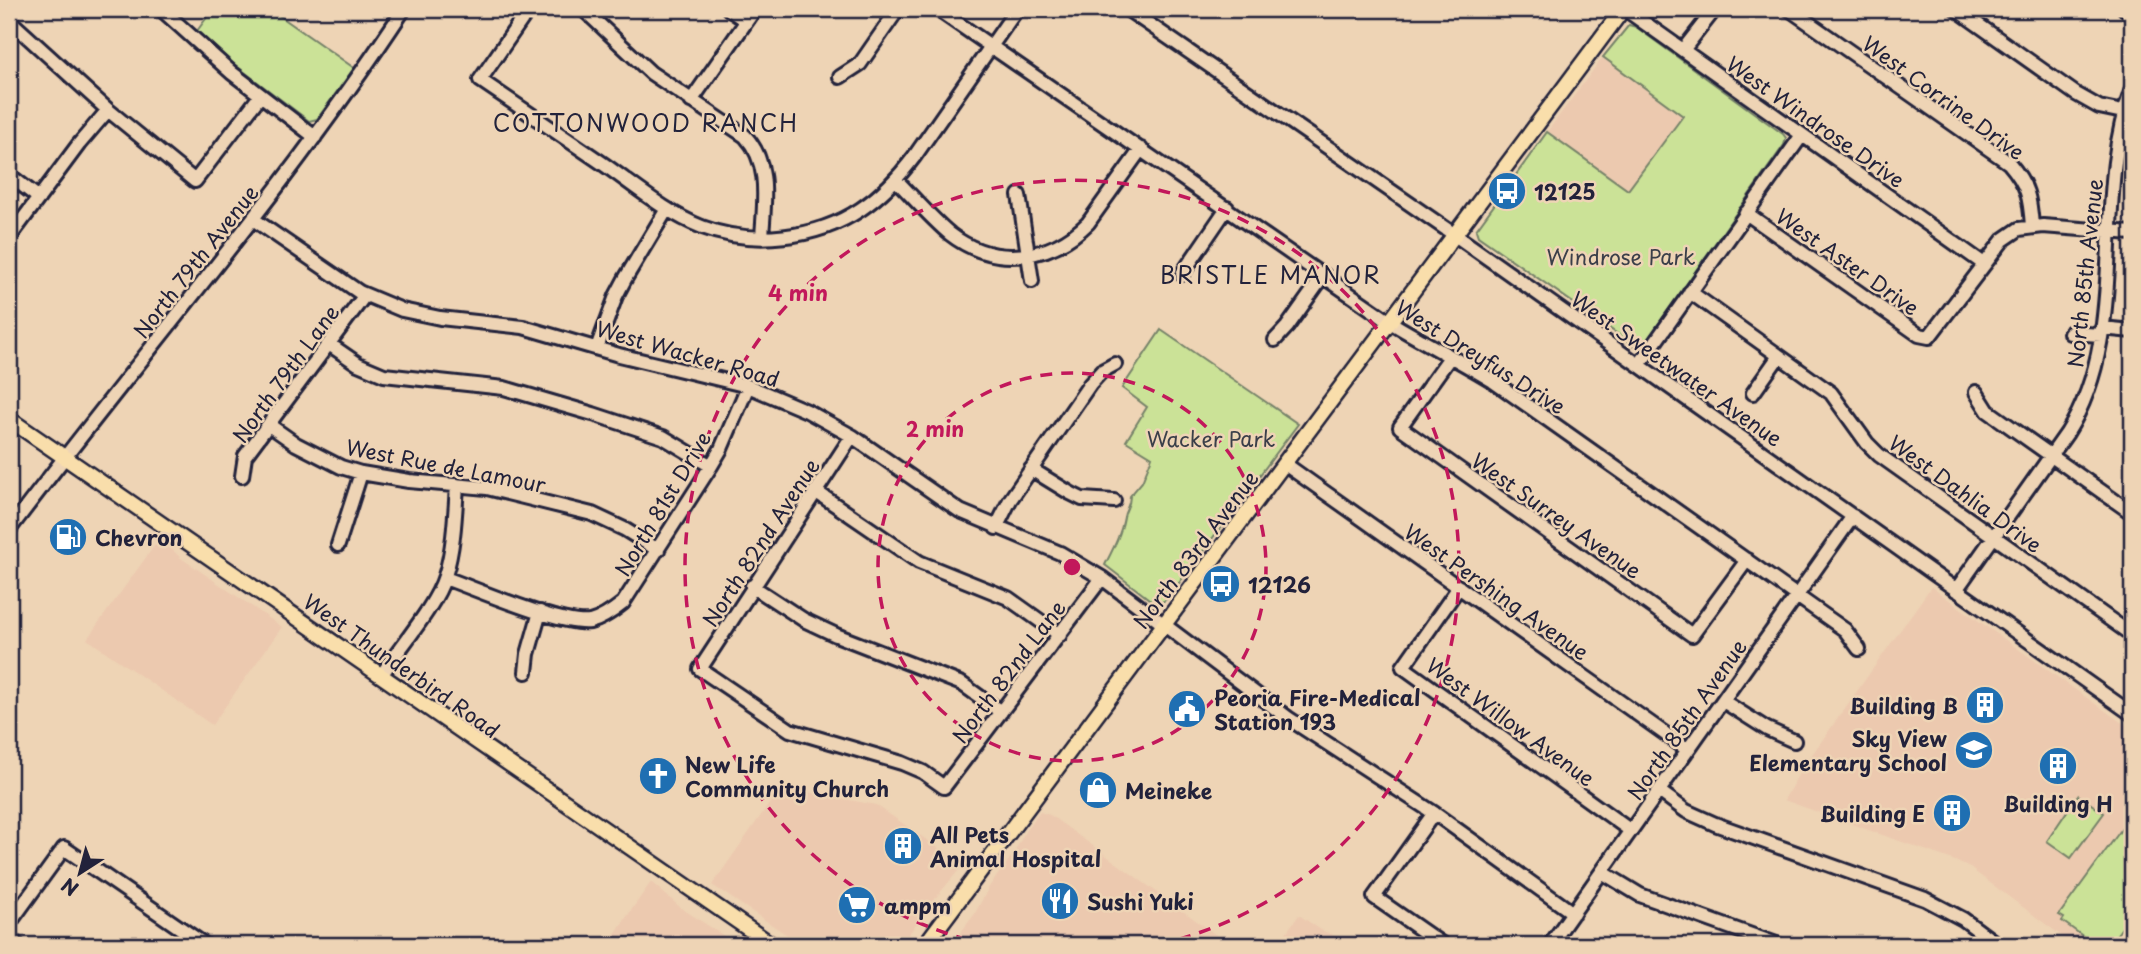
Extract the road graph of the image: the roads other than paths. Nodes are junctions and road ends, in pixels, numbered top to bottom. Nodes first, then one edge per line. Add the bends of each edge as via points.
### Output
1 (161, 9) edge
2 (404, 9) edge
3 (528, 9) edge
4 (583, 9) edge
5 (729, 9) edge
6 (755, 9) edge
7 (898, 9) edge
8 (937, 9) edge
9 (1017, 9) edge
10 (1127, 9) edge
11 (1624, 9) edge
12 (1715, 9) edge
13 (1789, 9) edge
14 (1956, 9) edge
15 (2125, 9) edge
16 (2132, 14) edge
17 (9, 20) edge
18 (747, 21) junction
19 (991, 46) junction
20 (1683, 50) junction
21 (840, 77) dead end
22 (2132, 89) edge
23 (260, 96) junction
24 (691, 101) junction
25 (108, 110) junction
26 (2123, 112) junction
27 (1802, 135) junction
28 (315, 137) junction
29 (1141, 149) junction
30 (9, 175) edge
31 (896, 180) junction
32 (1019, 195) dead end
33 (39, 198) junction
34 (1227, 208) junction
35 (667, 209) junction
36 (1746, 213) junction
37 (253, 219) junction
38 (2032, 226) junction
39 (2110, 231) junction
40 (2132, 233) edge
41 (1455, 235) junction
42 (762, 237) junction
43 (9, 238) edge
44 (1028, 256) junction
45 (1984, 264) junction
46 (1182, 274) dead end
47 (1324, 275) junction
48 (1032, 281) dead end
49 (1690, 292) junction
50 (365, 295) junction
51 (1390, 322) junction
52 (2132, 331) edge
53 (2101, 332) junction
54 (2070, 333) dead end
55 (1275, 340) dead end
56 (329, 344) junction
57 (597, 348) junction
58 (1779, 356) junction
59 (1450, 357) junction
60 (1115, 364) dead end
61 (1639, 365) junction
62 (748, 386) junction
63 (1976, 392) dead end
64 (1753, 393) dead end
65 (9, 419) edge
66 (268, 425) junction
67 (852, 436) junction
68 (2052, 456) junction
69 (66, 458) junction
70 (1284, 464) junction
71 (711, 466) junction
72 (1031, 470) junction
73 (360, 473) junction
74 (243, 476) dead end
75 (457, 485) junction
76 (815, 491) junction
77 (1114, 502) dead end
78 (2132, 513) edge
79 (1853, 516) junction
80 (996, 527) junction
81 (9, 528) edge
82 (1993, 537) junction
83 (338, 544) dead end
84 (658, 550) junction
85 (1747, 560) junction
86 (445, 578) junction
87 (1102, 578) junction
88 (752, 586) junction
89 (1459, 587) junction
90 (1956, 590) junction
91 (1797, 595) junction
92 (540, 612) junction
93 (1164, 624) junction
94 (1060, 635) junction
95 (2132, 635) edge
96 (1859, 649) dead end
97 (526, 672) dead end
98 (381, 676) junction
99 (1723, 701) junction
100 (1001, 712) junction
101 (2132, 714) edge
102 (1794, 741) dead end
103 (1688, 750) junction
104 (944, 787) joint
105 (1659, 792) junction
106 (1434, 813) junction
107 (1631, 831) junction
108 (1602, 872) junction
109 (1573, 913) junction
110 (9, 924) edge
111 (9, 939) edge
112 (18, 945) edge
113 (205, 945) edge
114 (772, 945) edge
115 (925, 945) edge
116 (1443, 945) edge
117 (1550, 945) edge
118 (1779, 945) edge
119 (1998, 945) edge

1 - 23 street
2 - 28 street, North 79th Avenue
3 - 35 street via 480,80
4 - 24 street via 651,73
5 - 18 street
6 - 18 street
7 - 21 street via 860,64
8 - 19 street, West Dreyfus Drive
9 - 19 street
10 - 41 street, West Sweetwater Avenue
11 - 20 street, West Windrose Drive
11 - 41 main road, North 83rd Avenue
12 - 20 street
13 - 38 street, West Corrine Drive via 2009,163 2028,191
14 - 26 street via 2076,94 2099,107
15 - 16 street
17 - 25 street
18 - 24 street
19 - 29 street, West Dreyfus Drive
19 - 31 street
20 - 27 street, West Windrose Drive
22 - 26 street, North 85th Avenue
23 - 25 street via 195,181
23 - 28 street
24 - 42 street via 753,144 765,186
25 - 33 street
26 - 39 street, North 85th Avenue
27 - 36 street
27 - 45 street, West Windrose Drive
28 - 37 street, North 79th Avenue
29 - 34 street, West Dreyfus Drive
29 - 44 street via 1078,233
30 - 33 street
31 - 42 street via 860,210 830,225
31 - 44 street via 963,242 988,254
32 - 44 street
33 - 43 street
34 - 46 street
34 - 47 street, West Dreyfus Drive
35 - 42 street via 715,231
35 - 57 street via 620,288
36 - 45 street, West Aster Drive via 1928,337
36 - 49 street
37 - 50 street, West Wacker Road
37 - 69 street, North 79th Avenue
38 - 39 street
38 - 45 street via 2010,234
39 - 40 street
39 - 53 street, North 85th Avenue
41 - 51 main road, North 83rd Avenue
41 - 61 street, West Sweetwater Avenue
44 - 48 street
47 - 51 street, West Dreyfus Drive
47 - 55 street
49 - 58 street, West Dahlia Drive
49 - 61 street
50 - 56 street, North 79th Lane
50 - 57 street, West Wacker Road via 415,314 523,327
51 - 59 street, West Dreyfus Drive
51 - 70 main road, North 83rd Avenue
52 - 53 street
53 - 54 street
53 - 68 street, North 85th Avenue via 2093,381 2079,414
56 - 66 street, North 79th Lane
56 - 71 street via 384,375 504,388 593,414 663,437
57 - 62 street, West Wacker Road
58 - 64 street
58 - 82 street, West Dahlia Drive via 1831,393 1878,456
59 - 85 street, West Dreyfus Drive via 1493,381
59 - 85 street, West Surrey Avenue via 1400,427 1692,635
60 - 72 street via 1090,384
61 - 79 street, West Sweetwater Avenue
62 - 67 street, West Wacker Road
62 - 71 street, North 81st Drive
63 - 68 street via 1989,411
65 - 69 main road, West Thunderbird Road
66 - 73 street, West Rue de Lamour via 324,459
66 - 74 street, North 79th Lane via 245,456
67 - 76 street, North 82nd Avenue
67 - 80 street, West Wacker Road via 948,504
68 - 78 street
68 - 82 street, North 85th Avenue
69 - 81 street, North 79th Avenue
69 - 98 main road, West Thunderbird Road
70 - 89 street, West Pershing Avenue
70 - 93 main road, North 83rd Avenue
71 - 84 street, North 81st Drive
72 - 77 street via 1082,499
72 - 80 street
73 - 75 street, West Rue de Lamour
73 - 83 street
75 - 84 street, West Rue de Lamour via 592,514
75 - 86 street
76 - 88 street, North 82nd Avenue
76 - 94 street via 919,562 1008,598
79 - 90 street, West Sweetwater Avenue
79 - 91 street, North 85th Avenue
80 - 87 street, West Wacker Road via 1060,553
82 - 90 street, North 85th Avenue
82 - 95 street, West Dahlia Drive
84 - 92 street, North 81st Drive via 623,603 606,616 589,622
85 - 91 street, West Dreyfus Drive
86 - 92 street
86 - 98 street
87 - 93 street, West Wacker Road
87 - 94 street, North 82nd Lane
88 - 100 street via 836,635 962,684
88 - 104 street, North 82nd Avenue via 700,669 790,730 902,763
89 - 103 street, West Pershing Avenue
89 - 107 street, West Willow Avenue via 1403,667
90 - 101 street, West Sweetwater Avenue
91 - 96 street, West Dreyfus Drive via 1845,630
91 - 99 street, North 85th Avenue
92 - 97 street
93 - 106 street, West Wacker Road via 1288,718
93 - 115 main road, North 83rd Avenue
94 - 100 street, North 82nd Lane
98 - 114 main road, West Thunderbird Road
99 - 102 street
99 - 103 street, North 85th Avenue
100 - 104 street, North 82nd Lane
103 - 105 street, North 85th Avenue
105 - 107 street, North 85th Avenue
105 - 119 street via 1715,824 1926,899
106 - 109 street, West Wacker Road
106 - 116 street via 1374,897
107 - 108 street, North 85th Avenue
108 - 109 street, North 85th Avenue
108 - 118 street via 1640,895
109 - 117 street, North 85th Avenue
110 - 113 street via 64,848
111 - 112 street

